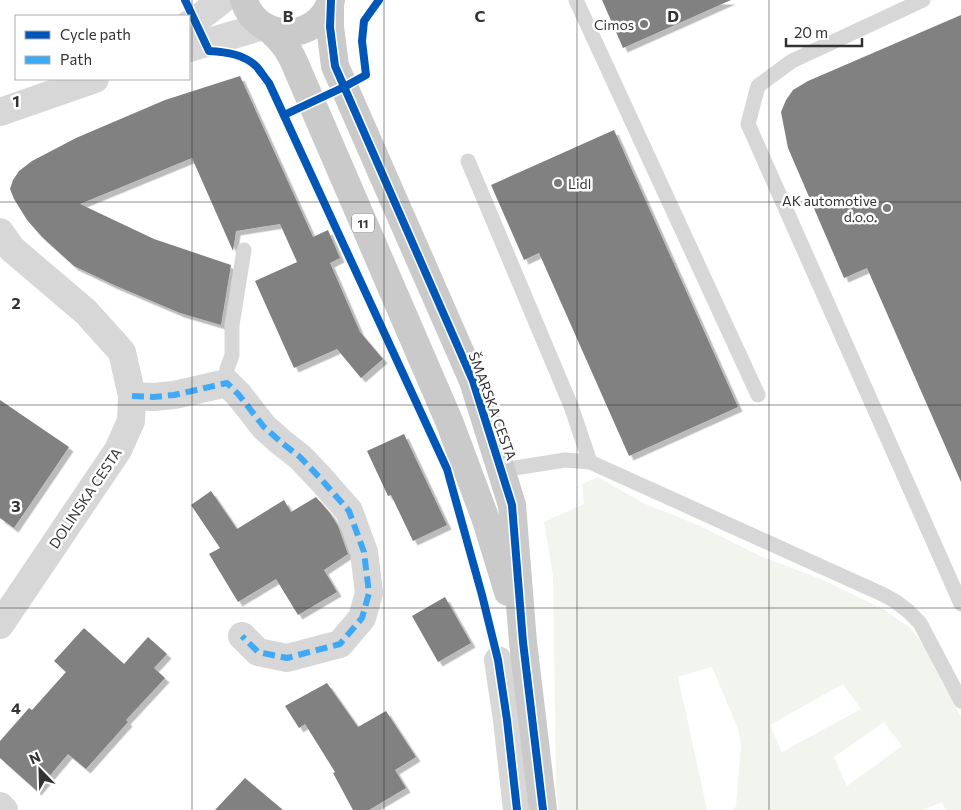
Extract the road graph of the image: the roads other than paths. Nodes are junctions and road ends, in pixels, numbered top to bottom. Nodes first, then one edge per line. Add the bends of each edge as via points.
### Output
1 (222, 0) edge
2 (244, 0) edge
3 (576, 0) edge
4 (923, 0) edge
5 (330, 2) edge
6 (190, 24) edge
7 (266, 27) junction
8 (190, 48) edge
9 (91, 80) edge
10 (73, 84) edge
11 (0, 112) edge
12 (468, 161) dead end
13 (0, 232) edge
14 (244, 250) dead end
15 (227, 383) junction
16 (758, 395) dead end
17 (132, 396) junction
18 (590, 462) junction
19 (502, 470) junction
20 (961, 604) edge
21 (0, 624) edge
22 (242, 636) dead end
23 (523, 642) junction
24 (498, 660) dead end
25 (961, 701) edge
26 (0, 806) edge
27 (4, 810) edge
28 (517, 810) edge
29 (543, 810) edge

1 - 6 street
2 - 7 main road, 11 via 255,20
3 - 16 lane
4 - 20 lane via 792,61 758,86 748,124
5 - 7 main road, 11 via 323,16 298,32 283,33
5 - 19 main road, ŠMARSKA CESTA / 11 via 331,41 336,66 473,381
7 - 8 street
7 - 23 main road, ŠMARSKA CESTA / 11 via 283,42 295,64 449,421 486,520
9 - 10 street
10 - 11 street
12 - 18 lane via 571,406
13 - 17 street, DOLINSKA CESTA via 12,249 86,312 122,352
14 - 15 lane
15 - 17 street via 174,395
15 - 22 street via 264,426 300,457 348,511 364,552 369,593 362,618 340,644 286,658 258,652
17 - 21 street, DOLINSKA CESTA via 131,421 118,450
18 - 19 lane via 564,460
18 - 25 lane via 895,602 920,623
19 - 23 main road, ŠMARSKA CESTA / 11 via 512,505
23 - 29 main road, ŠMARSKA CESTA / 11
24 - 28 street
26 - 27 street

